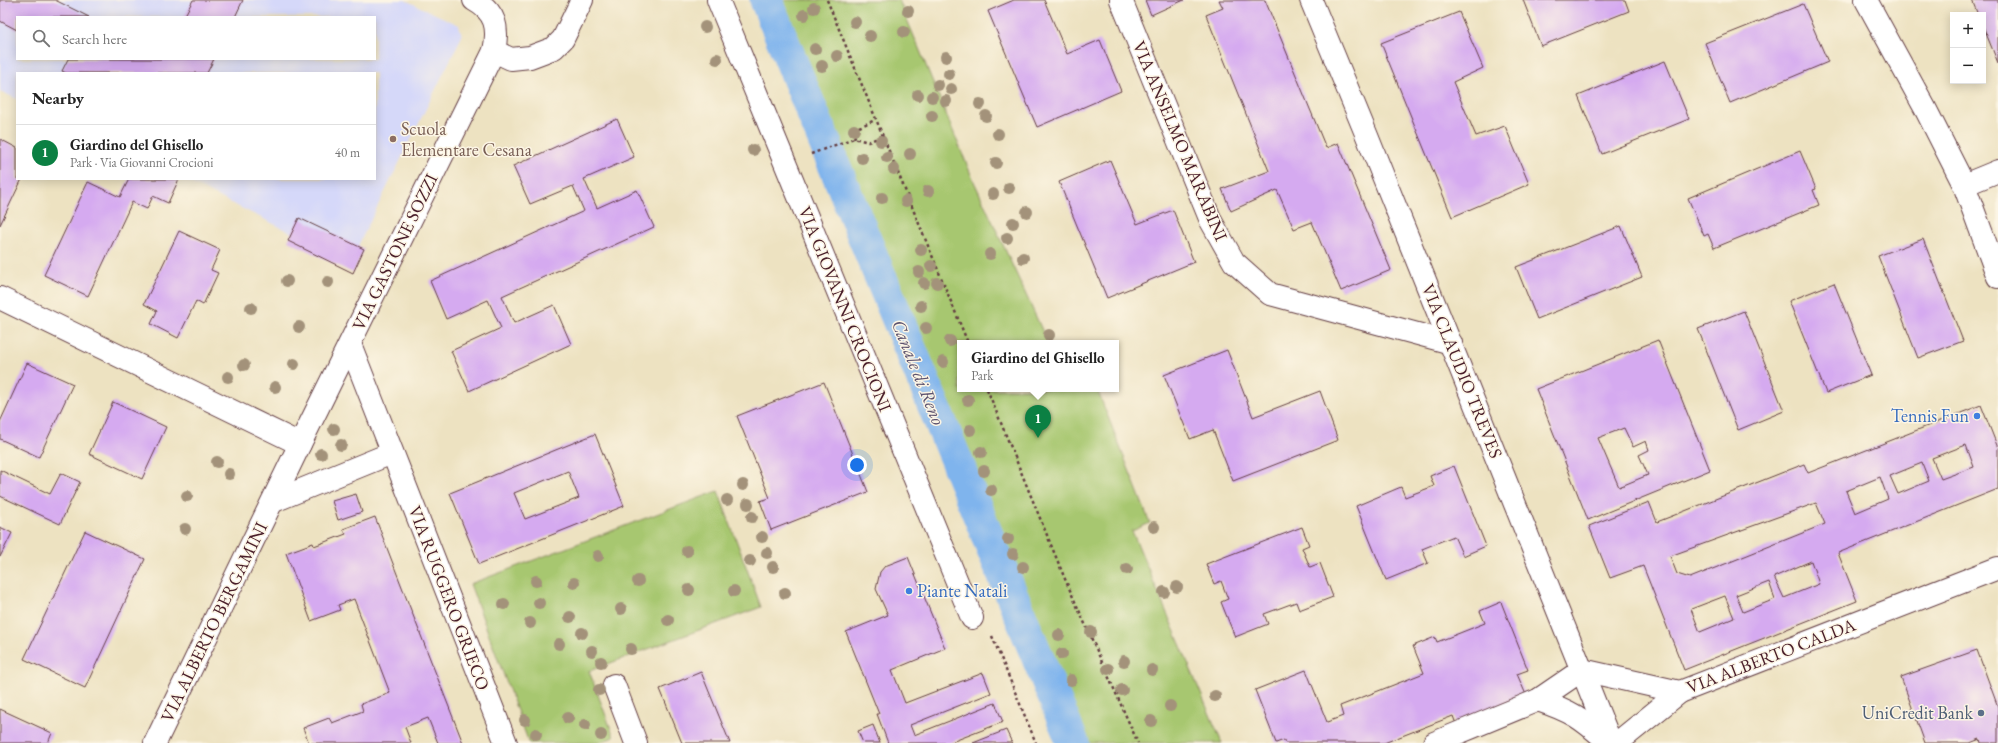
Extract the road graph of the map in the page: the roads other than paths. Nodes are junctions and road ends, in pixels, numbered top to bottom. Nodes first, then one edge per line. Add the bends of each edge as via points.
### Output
1 (474, 0) edge
2 (582, 0) edge
3 (718, 0) edge
4 (1121, 0) edge
5 (1310, 0) edge
6 (1866, 0) edge
7 (494, 51) junction
8 (1998, 171) edge
9 (1964, 185) junction
10 (1998, 276) edge
11 (0, 298) edge
12 (350, 344) junction
13 (1451, 344) junction
14 (300, 444) junction
15 (392, 453) junction
16 (274, 501) junction
17 (1998, 568) edge
18 (972, 618) dead end
19 (1582, 670) junction
20 (614, 685) dead end
21 (1680, 692) junction
22 (1538, 700) junction
23 (155, 743) edge
24 (506, 743) edge
25 (636, 743) edge
26 (1434, 743) edge
27 (1610, 743) edge
28 (1617, 743) edge

1 - 7 street, VIA GASTONE SOZZI via 491,14 496,26
2 - 7 street via 562,39 554,48 530,58 512,59
3 - 18 street, VIA GIOVANNI CROCIONI
4 - 13 street, VIA ANSELMO MARABINI via 1211,222 1234,262 1270,294
5 - 13 street, VIA CLAUDIO TREVES
6 - 9 street
7 - 12 street, VIA GASTONE SOZZI
8 - 9 street
9 - 10 street
11 - 14 street
12 - 14 street, VIA GASTONE SOZZI
12 - 15 street, VIA RUGGERO GRIECO
13 - 19 street, VIA CLAUDIO TREVES
14 - 16 street, VIA ALBERTO BERGAMINI
15 - 16 street
15 - 24 street, VIA RUGGERO GRIECO
16 - 23 street, VIA ALBERTO BERGAMINI
17 - 21 street, VIA ALBERTO CALDA
19 - 21 street, VIA ALBERTO CALDA
19 - 22 street
19 - 27 street, VIA CLAUDIO TREVES
20 - 25 street
21 - 28 street
22 - 26 street
22 - 27 street via 1565,709 1586,722

